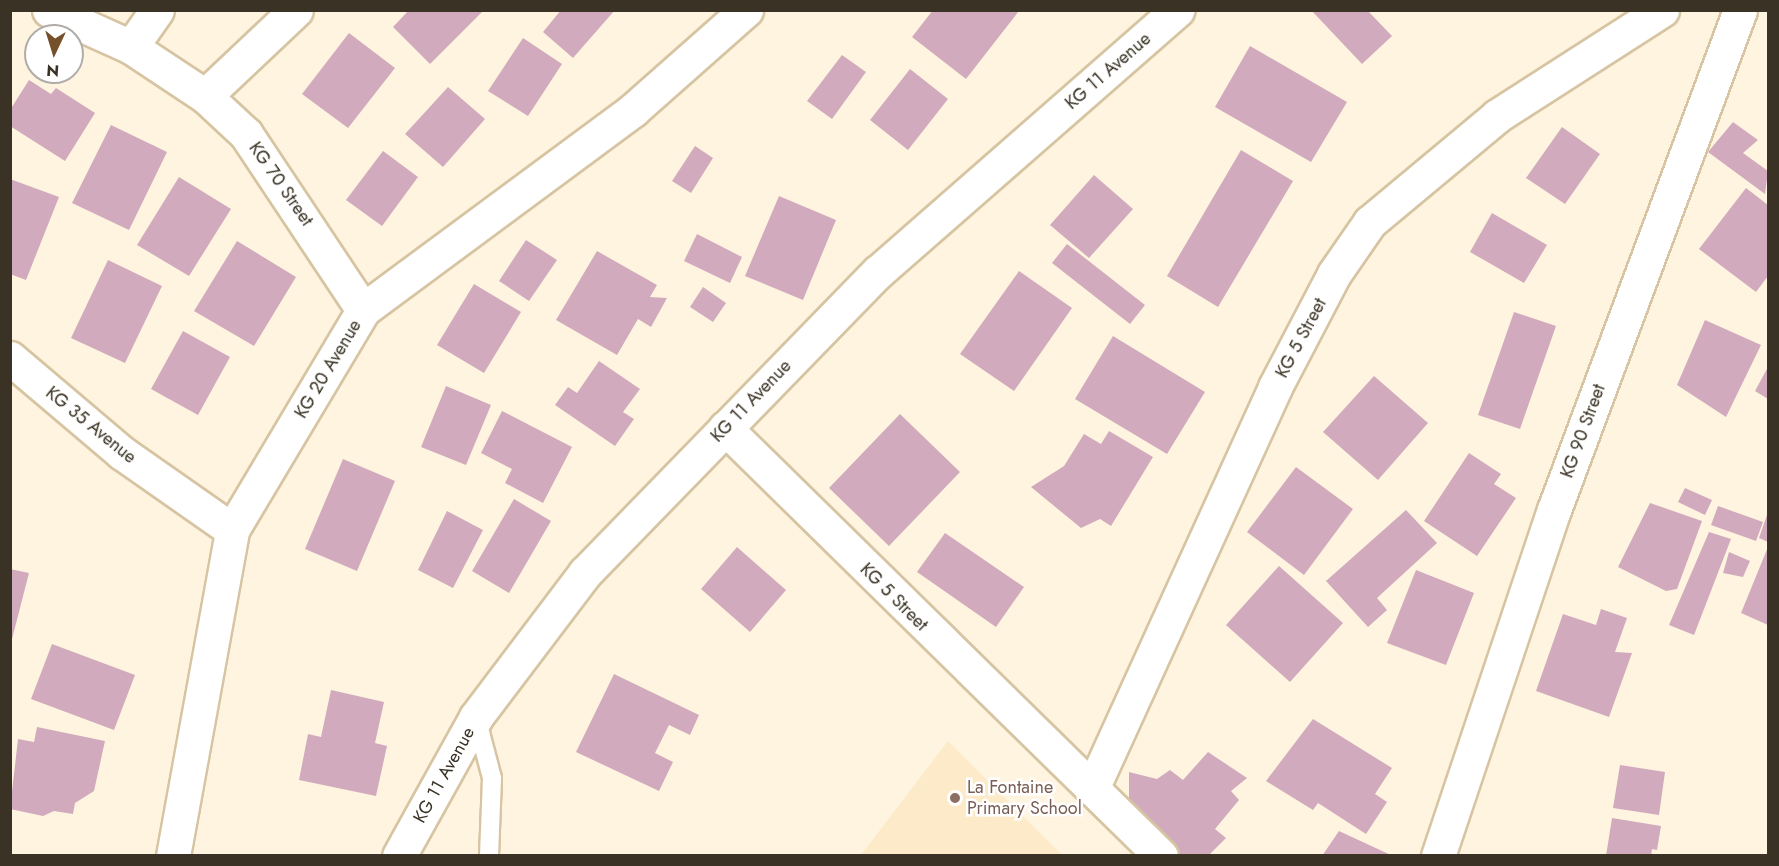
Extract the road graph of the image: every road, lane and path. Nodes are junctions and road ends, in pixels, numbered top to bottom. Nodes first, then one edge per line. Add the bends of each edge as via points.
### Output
1 (49, 10) edge
2 (157, 10) edge
3 (297, 10) edge
4 (746, 10) edge
5 (1177, 10) edge
6 (1662, 10) edge
7 (1740, 10) edge
8 (131, 46) junction
9 (204, 96) junction
10 (363, 310) junction
11 (10, 358) edge
12 (725, 428) junction
13 (232, 530) junction
14 (476, 717) junction
15 (1092, 789) junction
16 (173, 855) edge
17 (399, 855) edge
18 (489, 855) edge
19 (1161, 855) edge
20 (1438, 855) edge

1 - 8 street, KG 70 Street
2 - 8 street
3 - 9 street
4 - 10 street, KG 20 Avenue via 633,110
5 - 12 street, KG 11 Avenue via 878,272
6 - 15 street, KG 5 Street via 1497,116 1370,222 1334,274 1275,387
7 - 20 street, KG 90 Street via 1554,510
8 - 9 street, KG 70 Street
9 - 10 street, KG 70 Street via 274,170
10 - 13 street, KG 20 Avenue
11 - 13 street, KG 35 Avenue via 122,453
12 - 14 street, KG 11 Avenue via 585,573
12 - 15 street, KG 5 Street
13 - 16 street, KG 20 Avenue
14 - 17 street, KG 11 Avenue
14 - 18 lane via 492,778
15 - 19 street, KG 5 Street

